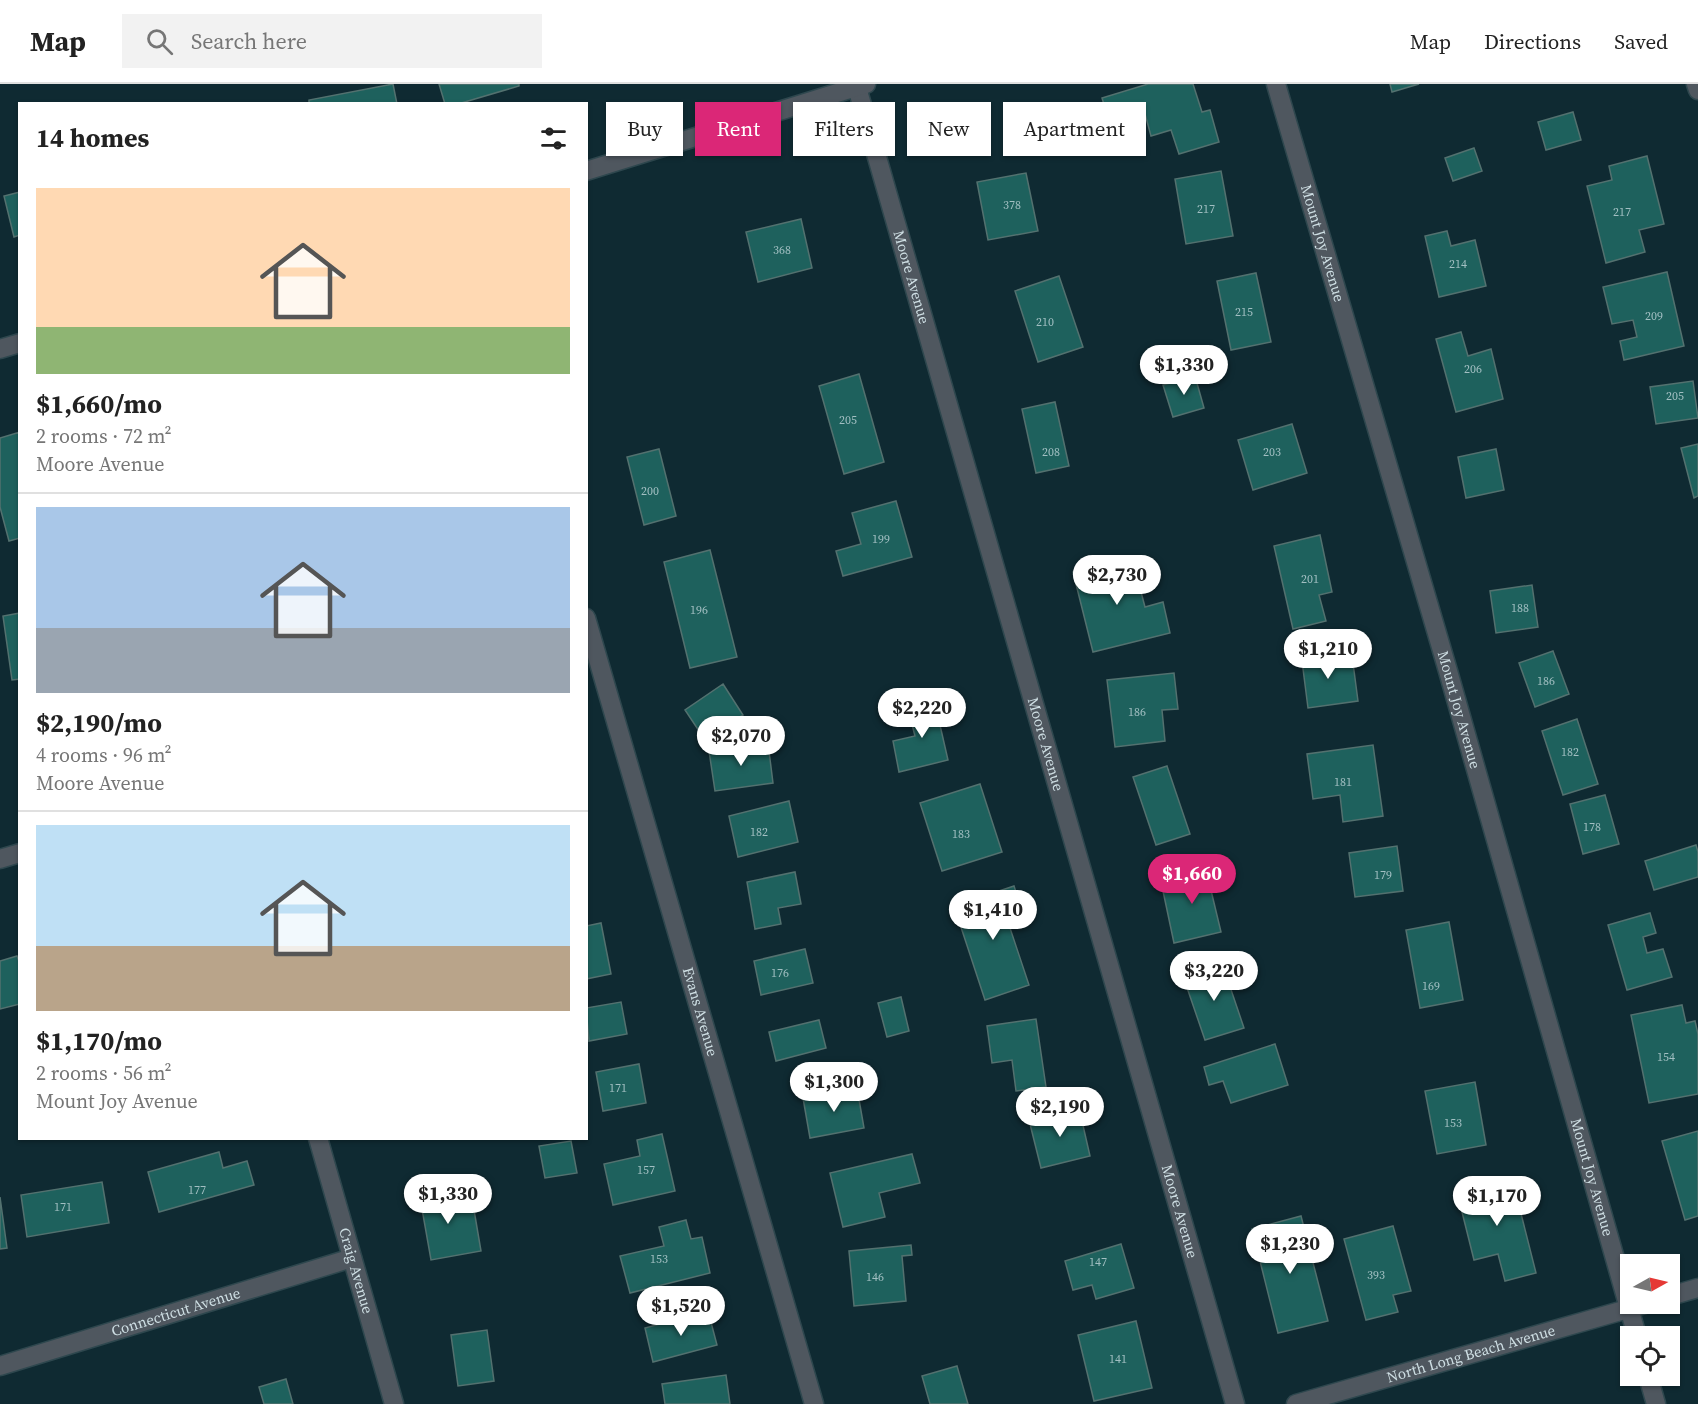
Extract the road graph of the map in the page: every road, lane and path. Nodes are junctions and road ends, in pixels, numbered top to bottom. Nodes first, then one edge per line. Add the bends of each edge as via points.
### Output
1 (1276, 84) edge
2 (1696, 84) edge
3 (860, 85) edge
4 (1698, 90) edge
5 (588, 170) edge
6 (18, 344) edge
7 (0, 349) edge
8 (588, 625) edge
9 (18, 855) edge
10 (0, 860) edge
11 (319, 1140) edge
12 (1622, 1254) edge
13 (352, 1258) junction
14 (1698, 1288) edge
15 (1680, 1293) edge
16 (1620, 1311) edge
17 (0, 1366) edge
18 (1651, 1386) edge
19 (394, 1404) edge
20 (814, 1404) edge
21 (1235, 1404) edge
22 (1296, 1404) edge
23 (1656, 1404) edge

1 - 12 street, Mount Joy Avenue
2 - 4 street
3 - 5 street
3 - 21 street, Moore Avenue
6 - 7 street
8 - 20 street, Evans Avenue
9 - 10 street
11 - 13 street, Craig Avenue
13 - 17 street, Connecticut Avenue
13 - 19 street, Craig Avenue
14 - 15 street
16 - 22 street, North Long Beach Avenue
18 - 23 street

